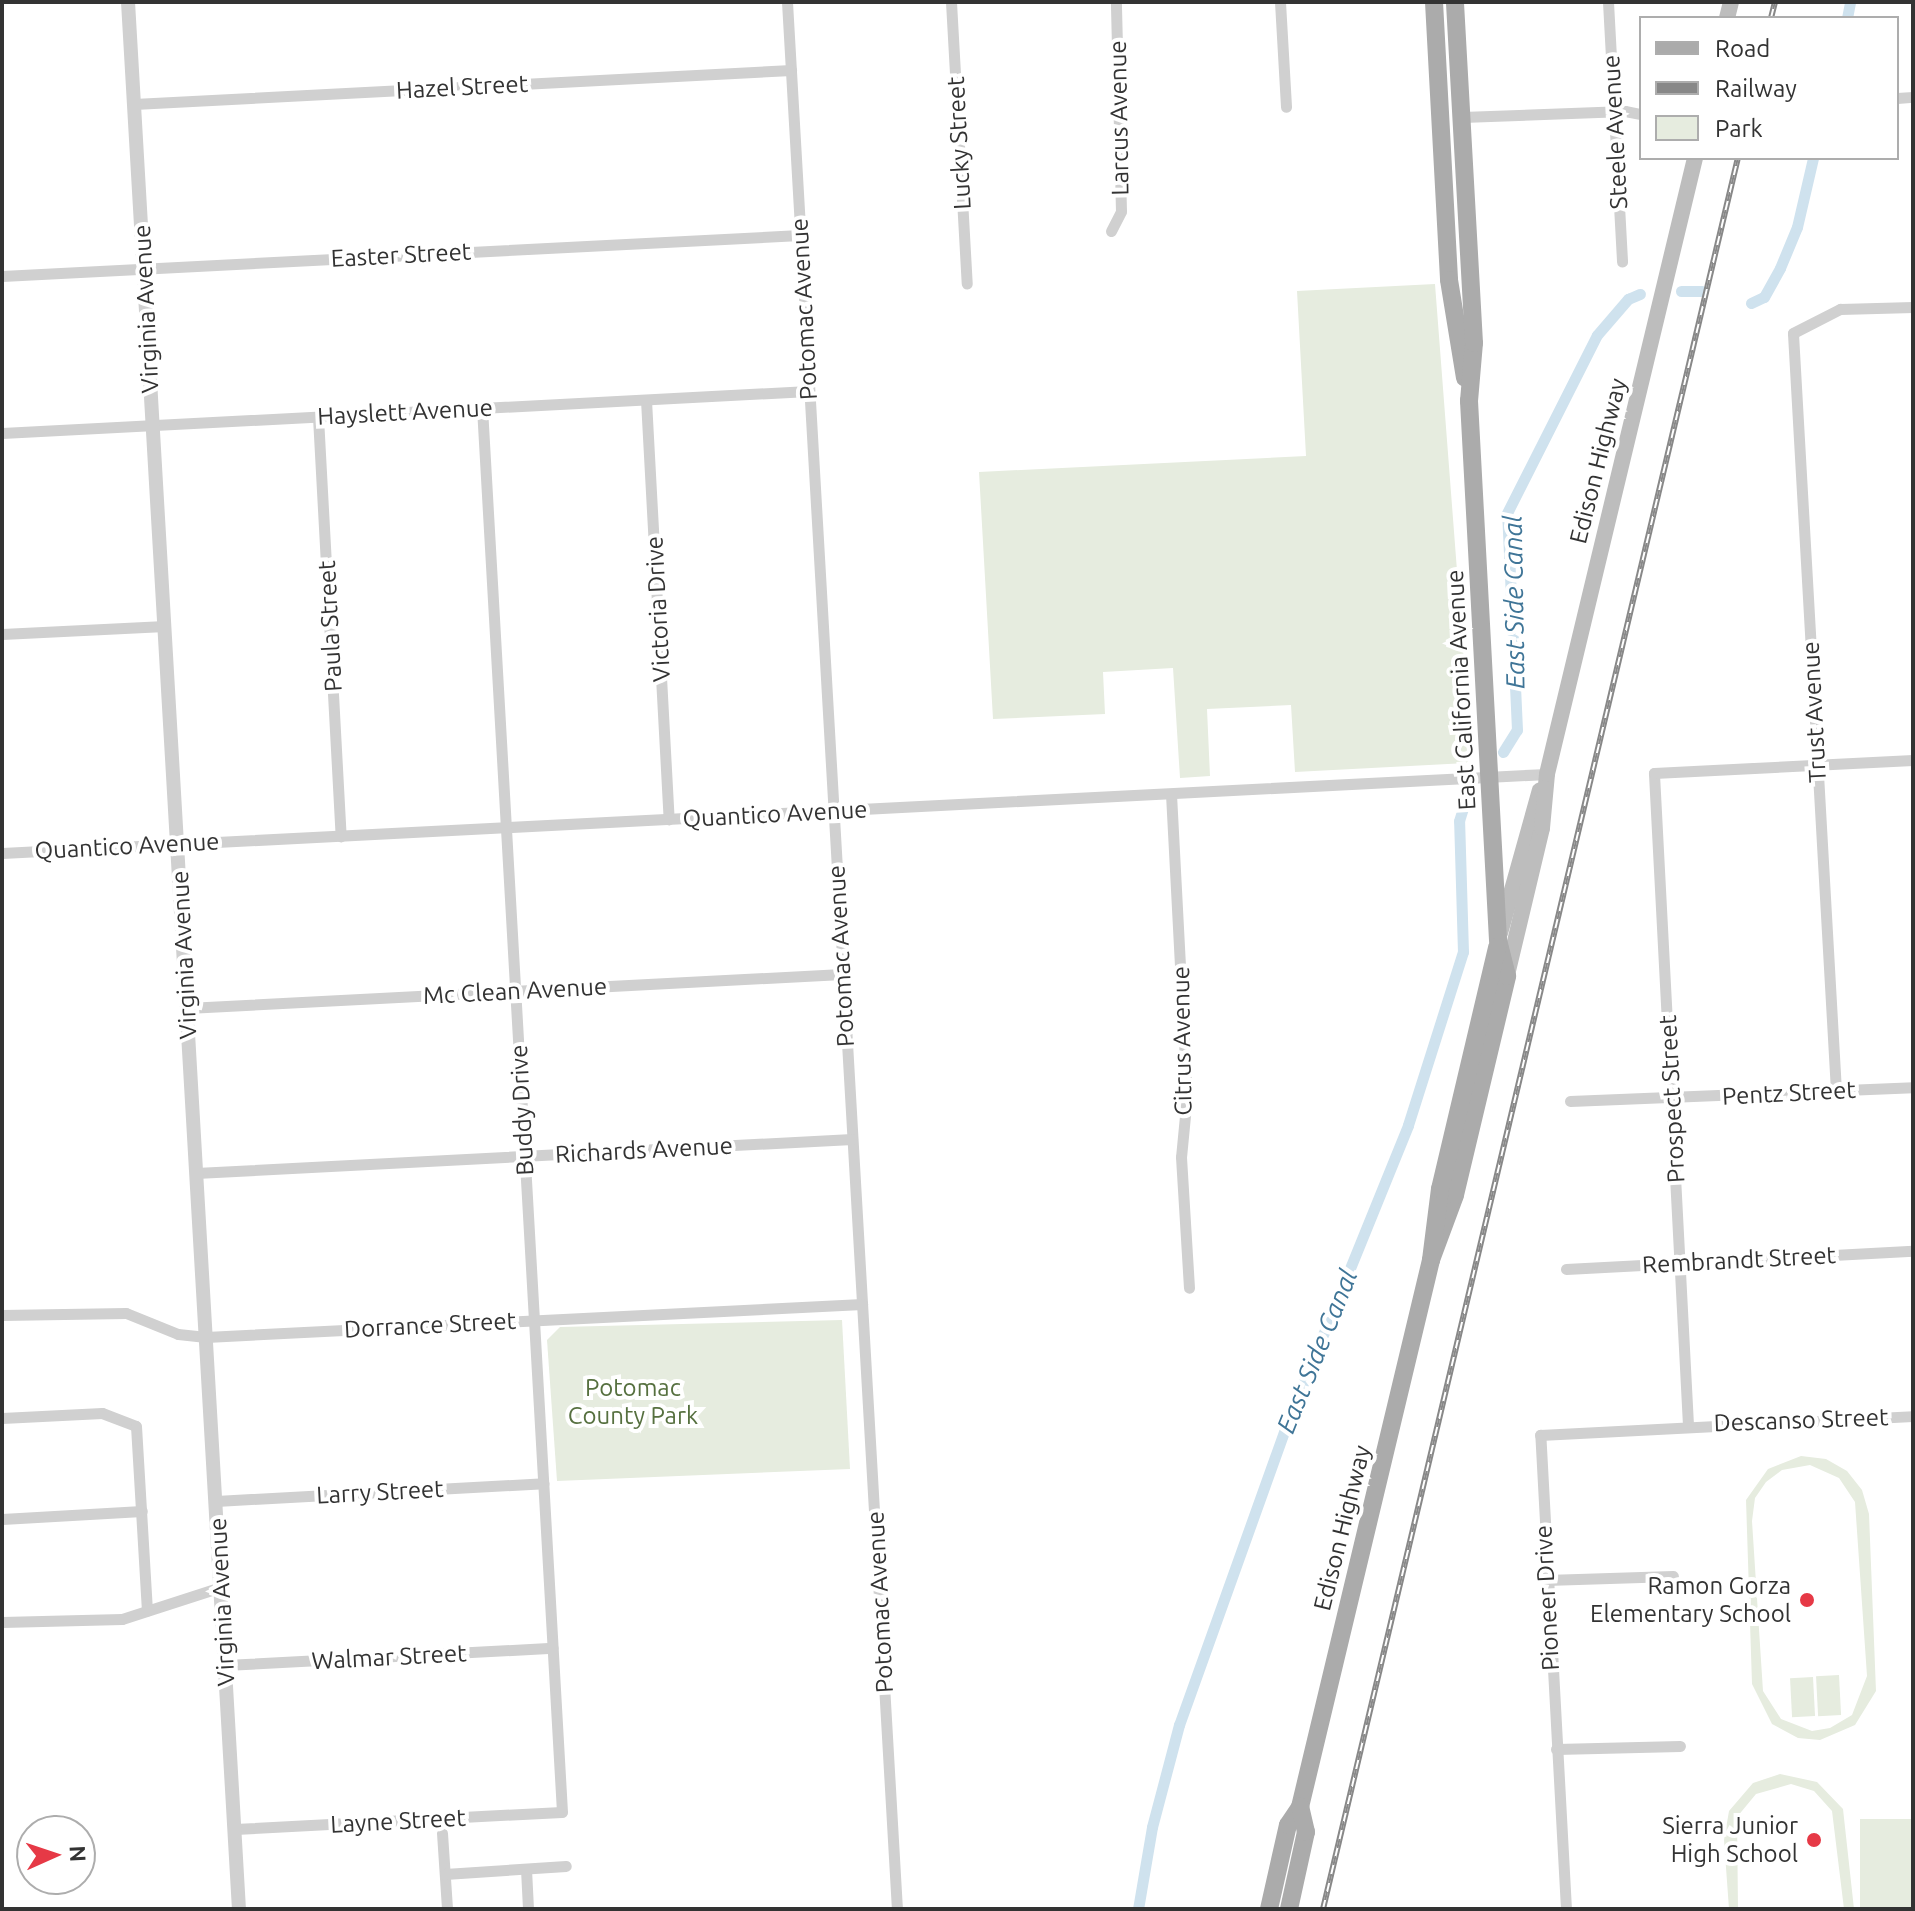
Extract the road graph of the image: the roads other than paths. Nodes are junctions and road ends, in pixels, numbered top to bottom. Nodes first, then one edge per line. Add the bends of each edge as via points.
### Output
1 (128, 2) edge
2 (787, 2) edge
3 (951, 2) edge
4 (1116, 2) edge
5 (1280, 2) edge
6 (1455, 2) edge
7 (1608, 2) edge
8 (1434, 5) edge
9 (791, 70) junction
10 (134, 104) junction
11 (1286, 107) dead end
12 (1614, 111) junction
13 (1639, 114) edge
14 (1462, 117) junction
15 (1695, 160) edge
16 (1111, 231) dead end
17 (800, 235) junction
18 (1622, 262) dead end
19 (144, 268) junction
20 (2, 276) edge
21 (967, 284) dead end
22 (1913, 307) edge
23 (809, 391) junction
24 (646, 400) junction
25 (1469, 401) junction
26 (482, 408) junction
27 (318, 417) junction
28 (153, 425) junction
29 (2, 433) edge
30 (165, 626) junction
31 (2, 634) edge
32 (1913, 760) edge
33 (1817, 765) junction
34 (1547, 774) junction
35 (1489, 778) junction
36 (1171, 794) junction
37 (833, 811) junction
38 (669, 819) junction
39 (505, 827) junction
40 (341, 836) junction
41 (177, 844) junction
42 (2, 853) edge
43 (1498, 940) junction
44 (842, 974) junction
45 (1507, 976) junction
46 (515, 992) junction
47 (187, 1008) junction
48 (1913, 1087) edge
49 (1836, 1091) junction
50 (1672, 1098) junction
51 (1570, 1101) dead end
52 (852, 1139) junction
53 (524, 1156) junction
54 (196, 1173) junction
55 (1913, 1251) edge
56 (1431, 1260) junction
57 (1680, 1263) junction
58 (1566, 1269) dead end
59 (1189, 1288) dead end
60 (862, 1304) junction
61 (2, 1315) edge
62 (534, 1320) junction
63 (206, 1337) junction
64 (1913, 1416) edge
65 (2, 1418) edge
66 (1688, 1425) junction
67 (544, 1483) junction
68 (216, 1501) junction
69 (142, 1511) junction
70 (2, 1519) edge
71 (1673, 1576) dead end
72 (1546, 1580) junction
73 (221, 1587) junction
74 (147, 1611) junction
75 (2, 1622) edge
76 (553, 1648) junction
77 (225, 1665) junction
78 (1680, 1746) dead end
79 (1556, 1749) junction
80 (1300, 1807) junction
81 (562, 1812) joint
82 (235, 1829) junction
83 (442, 1833) dead end
84 (566, 1866) dead end
85 (526, 1869) junction
86 (445, 1874) junction
87 (239, 1909) edge
88 (447, 1909) edge
89 (528, 1909) edge
90 (897, 1909) edge
91 (1269, 1909) edge
92 (1289, 1909) edge
93 (1566, 1909) edge

1 - 10 street, Virginia Avenue
2 - 9 street, Potomac Avenue
3 - 21 street, Lucky Street
4 - 16 street, Larcus Avenue via 1121,211
5 - 11 street
6 - 14 main road, East California Avenue
7 - 12 street, Steele Avenue
8 - 14 main road via 1446,44 1450,99
8 - 25 main road, East California Avenue via 1449,280
9 - 10 street, Hazel Street
9 - 17 street, Potomac Avenue
10 - 19 street, Virginia Avenue
12 - 13 street
12 - 14 street
12 - 18 street, Steele Avenue
14 - 25 main road, East California Avenue via 1474,343
15 - 34 main road, Edison Highway
17 - 19 street, Easter Street
17 - 23 street, Potomac Avenue
19 - 20 street, Easter Street
19 - 28 street, Virginia Avenue
22 - 33 street, Trust Avenue via 1840,309 1793,333
23 - 24 street, Hayslett Avenue
23 - 37 street, Potomac Avenue
24 - 26 street, Hayslett Avenue
24 - 38 street, Victoria Drive
25 - 35 main road, East California Avenue
26 - 27 street, Hayslett Avenue
26 - 39 street, Buddy Drive
27 - 28 street, Hayslett Avenue
27 - 40 street, Paula Street
28 - 29 street, Hayslett Avenue
28 - 30 street, Virginia Avenue
30 - 31 street
30 - 41 street, Virginia Avenue
32 - 33 street
33 - 49 street, Trust Avenue
33 - 50 street, Prospect Street via 1654,773
34 - 35 street, Quantico Avenue
34 - 43 main road, Edison Highway via 1530,814
34 - 45 main road, Edison Highway via 1542,828
35 - 36 street, Quantico Avenue
35 - 43 main road, East California Avenue
36 - 37 street, Quantico Avenue
36 - 59 street, Citrus Avenue via 1187,1095 1181,1157
37 - 38 street, Quantico Avenue
37 - 44 street, Potomac Avenue
38 - 39 street, Quantico Avenue
39 - 40 street, Quantico Avenue
39 - 46 street, Buddy Drive
40 - 41 street, Quantico Avenue
41 - 42 street, Quantico Avenue
41 - 47 street, Virginia Avenue
43 - 45 main road, East California Avenue
43 - 56 main road, Edison Highway via 1440,1189
44 - 46 street, Mc Clean Avenue
44 - 52 street, Potomac Avenue
45 - 56 main road, Edison Highway via 1455,1195
46 - 47 street, Mc Clean Avenue
46 - 53 street, Buddy Drive
47 - 54 street, Virginia Avenue
48 - 49 street, Pentz Street
49 - 50 street, Pentz Street
50 - 51 street, Pentz Street
50 - 57 street, Prospect Street
52 - 53 street, Richards Avenue
52 - 60 street, Potomac Avenue
53 - 54 street, Richards Avenue
53 - 62 street, Buddy Drive
54 - 63 street, Virginia Avenue
55 - 57 street, Rembrandt Street
56 - 80 main road, Edison Highway
57 - 58 street, Rembrandt Street
57 - 66 street, Prospect Street
60 - 62 street, Dorrance Street
60 - 90 street, Potomac Avenue
61 - 63 street, Dorrance Street via 126,1313 178,1334
62 - 63 street, Dorrance Street
62 - 67 street, Buddy Drive
63 - 68 street, Virginia Avenue
64 - 66 street, Descanso Street
65 - 69 street via 102,1413 136,1426
66 - 72 street, Pioneer Drive via 1540,1435
67 - 68 street, Larry Street
67 - 76 street, Buddy Drive
68 - 73 street, Virginia Avenue
69 - 70 street
69 - 74 street
71 - 72 street
72 - 79 street, Pioneer Drive
73 - 74 street
73 - 77 street, Virginia Avenue
74 - 75 street via 122,1619
76 - 77 street, Walmar Street
76 - 81 street, Buddy Drive
77 - 82 street, Virginia Avenue
78 - 79 street
79 - 93 street, Pioneer Drive
80 - 91 main road, Edison Highway via 1288,1825
80 - 92 main road, Edison Highway via 1306,1832
81 - 82 street, Layne Street
82 - 87 street, Virginia Avenue
83 - 86 street
84 - 85 street
85 - 86 street
85 - 89 street
86 - 88 street

